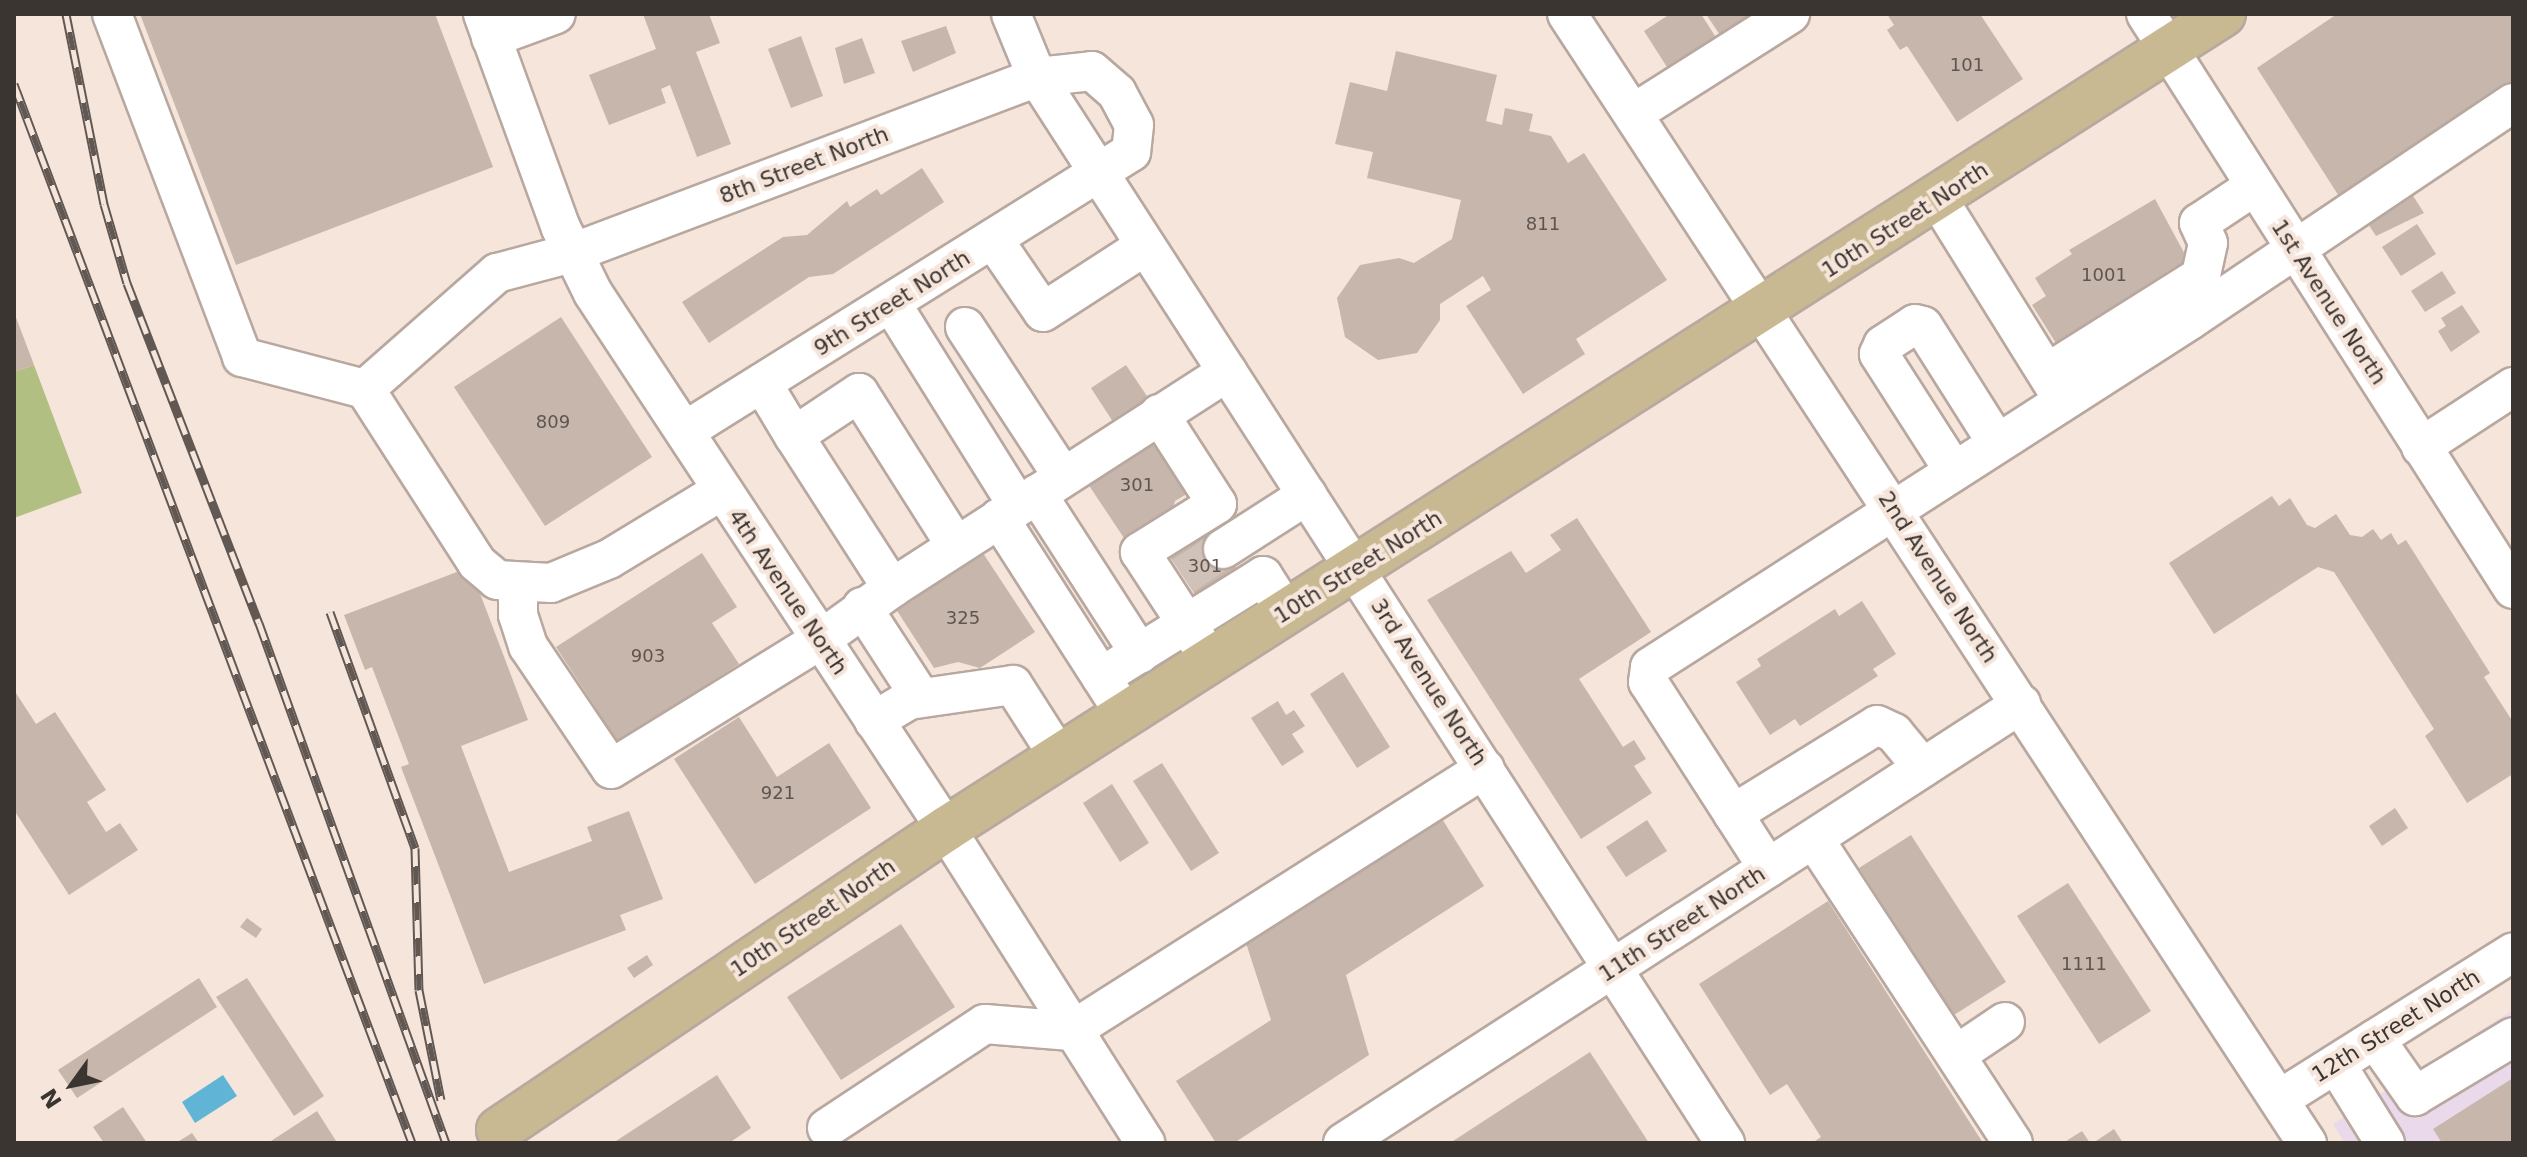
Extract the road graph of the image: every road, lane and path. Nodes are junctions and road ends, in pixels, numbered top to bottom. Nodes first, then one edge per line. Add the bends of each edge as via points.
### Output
1 (112, 14) edge
2 (556, 14) edge
3 (1011, 14) edge
4 (1567, 14) edge
5 (1790, 14) edge
6 (2223, 14) edge
7 (487, 26) edge
8 (2158, 31) edge
9 (1037, 77) junction
10 (2513, 103) edge
11 (1634, 113) junction
12 (1098, 173) junction
13 (2255, 186) junction
14 (1938, 199) junction
15 (993, 239) junction
16 (1145, 246) junction
17 (2294, 246) junction
18 (572, 253) junction
19 (2201, 276) junction
20 (891, 303) junction
21 (1763, 311) junction
22 (2190, 320) junction
23 (965, 327) dead end
24 (1227, 372) junction
25 (762, 383) junction
26 (2055, 386) junction
27 (2513, 387) edge
28 (365, 389) junction
29 (1159, 414) junction
30 (685, 431) junction
31 (794, 436) junction
32 (1997, 443) junction
33 (2421, 447) junction
34 (1954, 471) junction
35 (721, 491) junction
36 (1307, 495) junction
37 (1029, 499) junction
38 (1217, 504) junction
39 (1894, 510) junction
40 (1231, 543) junction
41 (956, 546) junction
42 (1355, 569) junction
43 (1263, 576) junction
44 (518, 583) junction
45 (2513, 589) edge
46 (877, 597) junction
47 (1286, 612) junction
48 (1187, 624) junction
49 (820, 640) junction
50 (1140, 654) junction
51 (1211, 661) junction
52 (1101, 677) junction
53 (921, 698) junction
54 (2021, 704) junction
55 (1126, 714) junction
56 (874, 721) junction
57 (1059, 757) junction
58 (1485, 768) junction
59 (1923, 768) junction
60 (1733, 814) junction
61 (946, 829) junction
62 (1814, 839) junction
63 (1768, 868) junction
64 (2508, 966) edge
65 (1613, 968) junction
66 (2005, 1022) dead end
67 (1071, 1031) junction
68 (2513, 1037) edge
69 (2375, 1039) junction
70 (1956, 1055) junction
71 (2336, 1064) junction
72 (2280, 1099) junction
73 (827, 1128) dead end
74 (499, 1130) dead end
75 (1145, 1143) edge
76 (1343, 1143) edge
77 (1725, 1143) edge
78 (2013, 1143) edge
79 (2307, 1143) edge
80 (2385, 1143) edge

1 - 28 street via 242,357
2 - 7 street
3 - 9 street, 3rd Avenue North
4 - 11 street, 2nd Avenue North
5 - 11 street
6 - 8 main road, 10th Street North
7 - 18 street, 4th Avenue North
8 - 13 street, 1st Avenue North
8 - 14 main road, 10th Street North
9 - 12 street, 3rd Avenue North
9 - 12 street, 8th Street North via 1092,71 1123,101 1135,140 1131,152
9 - 18 street, 8th Street North
10 - 17 street
11 - 21 street, 2nd Avenue North
12 - 15 street, 9th Street North
12 - 16 street, 3rd Avenue North
13 - 17 street, 1st Avenue North
13 - 19 street via 2199,223 2208,243
14 - 21 main road, 10th Street North
14 - 26 street
15 - 16 street via 1043,312
15 - 20 street, 9th Street North
16 - 24 street, 3rd Avenue North
17 - 22 street
17 - 33 street, 1st Avenue North
18 - 28 street, 8th Street North via 497,273
18 - 30 street, 4th Avenue North
19 - 22 street
19 - 26 street
20 - 25 street, 9th Street North
20 - 37 street
21 - 39 street, 2nd Avenue North
21 - 42 main road, 10th Street North
22 - 26 street
23 - 37 street
24 - 29 street
24 - 36 street, 3rd Avenue North
25 - 30 street, 9th Street North
25 - 31 street
26 - 32 street
27 - 33 street
28 - 44 street via 477,563 497,580
29 - 37 street
29 - 38 street
30 - 35 street, 4th Avenue North
31 - 41 street via 859,393
31 - 46 street
32 - 34 street
32 - 34 street via 1923,326 1904,331 1879,354
33 - 45 street, 1st Avenue North
34 - 39 street
35 - 44 street via 609,559 551,583
35 - 49 street, 4th Avenue North
36 - 40 street
36 - 42 street, 3rd Avenue North
37 - 41 street
37 - 50 street
37 - 52 street
38 - 40 street
38 - 48 street via 1140,552 1173,582
39 - 54 street, 2nd Avenue North
39 - 60 street via 1650,667 1648,682
40 - 43 street
41 - 46 street
42 - 47 main road, 10th Street North
42 - 58 street, 3rd Avenue North
43 - 47 street
43 - 48 street
44 - 49 street via 518,615 528,646 611,769
46 - 49 street
46 - 53 street
47 - 51 main road, 10th Street North
48 - 50 street
48 - 51 street
49 - 56 street, 4th Avenue North
50 - 52 street
51 - 55 main road, 10th Street North
52 - 55 street
53 - 56 street
53 - 57 street via 1013,685
54 - 59 street, 11th Street North
54 - 72 street, 2nd Avenue North
55 - 57 main road, 10th Street North
56 - 61 street, 4th Avenue North
57 - 61 main road, 10th Street North
58 - 65 street, 3rd Avenue North
58 - 67 street
59 - 60 street via 1894,733 1877,725
59 - 62 street, 11th Street North
60 - 63 street
61 - 67 street, 4th Avenue North
61 - 74 main road, 10th Street North
62 - 63 street, 11th Street North
62 - 70 street
63 - 65 street, 11th Street North
64 - 69 street, 12th Street North
65 - 76 street, 11th Street North
65 - 77 street, 3rd Avenue North
66 - 70 street
67 - 73 street via 985,1024
67 - 75 street, 4th Avenue North
68 - 69 street via 2415,1096
69 - 71 street, 12th Street North
70 - 78 street
71 - 72 street, 12th Street North
71 - 80 street
72 - 79 street, 2nd Avenue North

